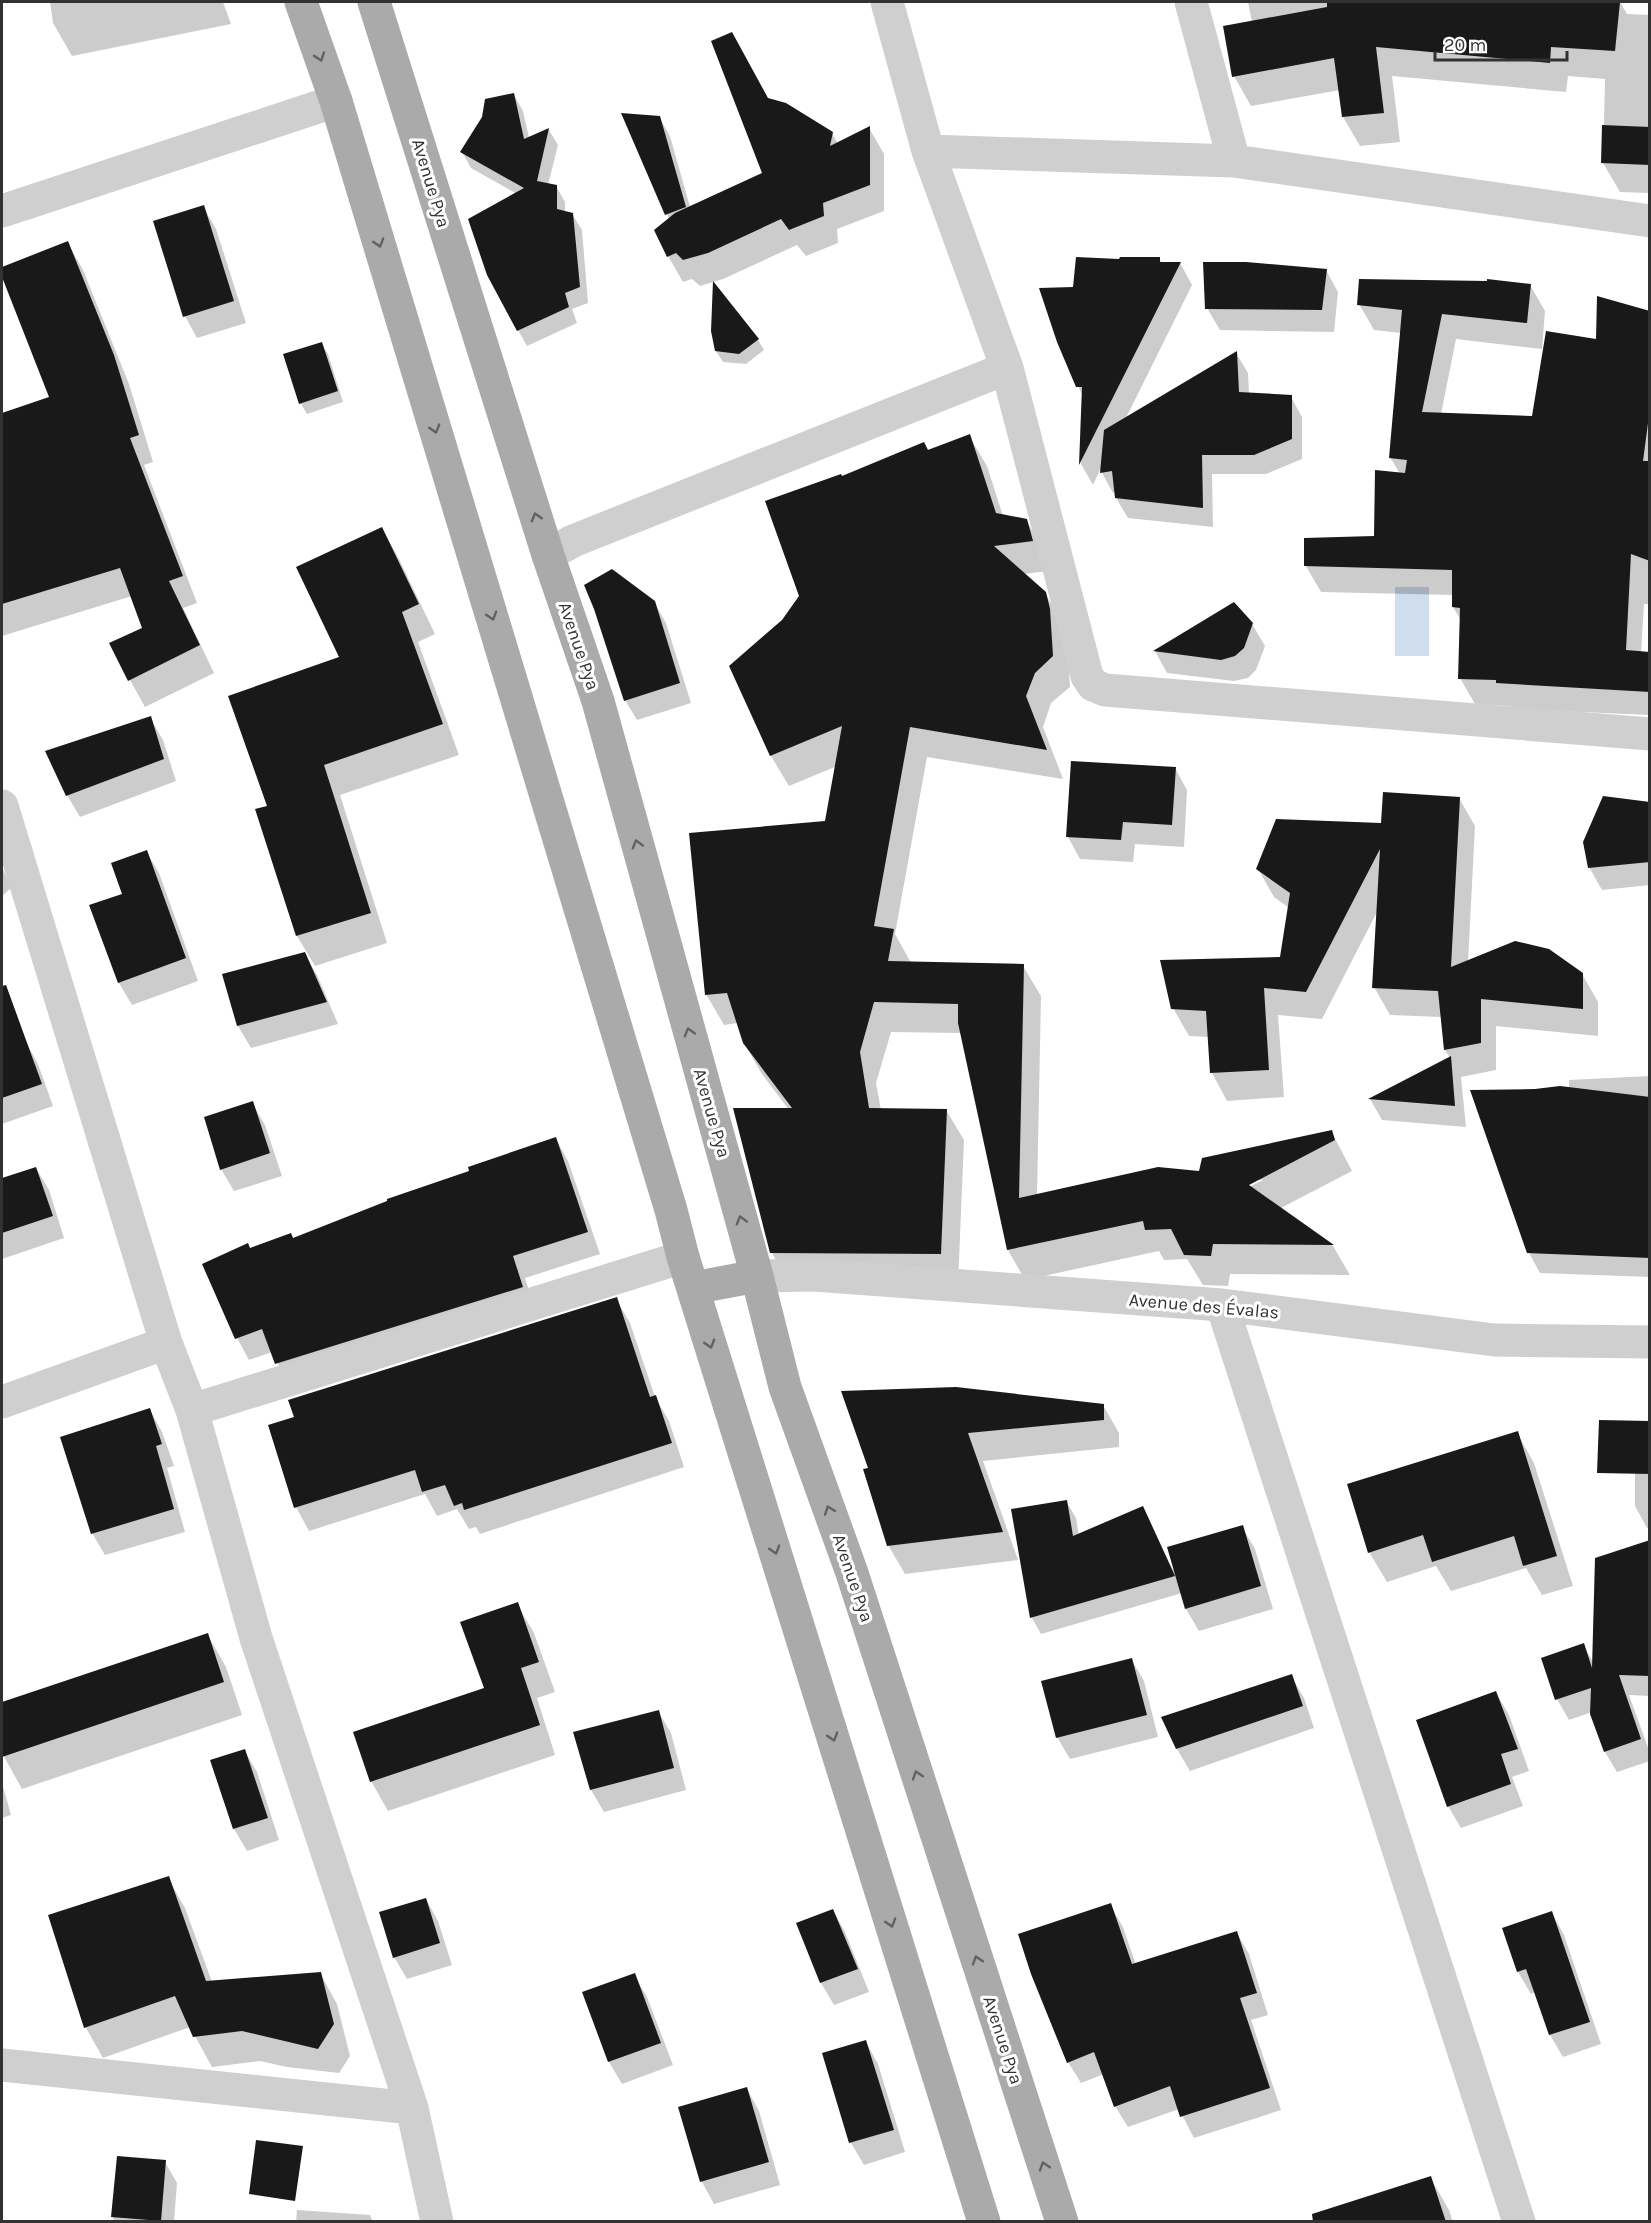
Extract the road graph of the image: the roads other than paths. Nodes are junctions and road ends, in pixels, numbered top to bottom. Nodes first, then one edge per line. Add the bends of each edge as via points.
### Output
1 (301, 2) edge
2 (374, 2) edge
3 (887, 2) edge
4 (1191, 2) edge
5 (336, 101) junction
6 (928, 151) junction
7 (1234, 161) junction
8 (2, 211) edge
9 (1650, 221) edge
10 (1007, 368) junction
11 (548, 555) junction
12 (1650, 734) edge
13 (2, 806) edge
14 (683, 1257) junction
15 (757, 1276) junction
16 (693, 1288) junction
17 (1222, 1305) junction
18 (1650, 1342) edge
19 (166, 1343) junction
20 (2, 1402) edge
21 (192, 1410) junction
22 (2, 2065) edge
23 (412, 2108) junction
24 (437, 2222) edge
25 (984, 2222) edge
26 (1062, 2222) edge
27 (1519, 2222) edge

1 -> 5 main road
11 -> 2 main road, Avenue Pya
3 - 6 street
4 - 7 street
5 - 8 street
5 -> 14 main road
6 - 7 street
6 - 10 street
7 - 9 street
10 - 11 street via 573,541
10 - 12 street via 1087,676 1093,685 1105,690
15 -> 11 main road, Avenue Pya via 598,701
13 - 19 street
14 - 16 main road
14 - 21 street
15 - 16 main road
15 - 17 street, Avenue des Évalas via 814,1275
26 -> 15 main road, Avenue Pya via 852,1573 785,1387
16 -> 25 main road
17 - 18 street, Avenue des Évalas via 1494,1340
17 - 27 street
19 - 20 street
19 - 21 street
21 - 23 street via 256,1638
22 - 23 street
23 - 24 street

